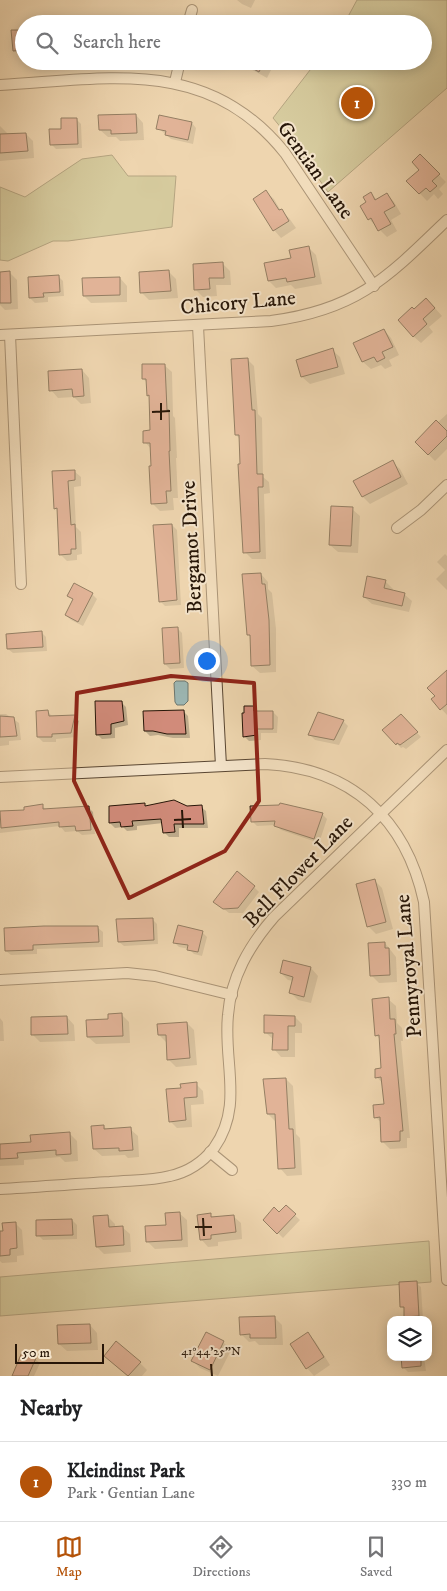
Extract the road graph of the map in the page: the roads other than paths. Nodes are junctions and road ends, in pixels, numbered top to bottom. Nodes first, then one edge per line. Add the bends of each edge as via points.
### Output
1 (192, 10) dead end
2 (191, 15) edge
3 (178, 70) edge
4 (175, 82) junction
5 (2, 85) edge
6 (447, 220) edge
7 (374, 286) junction
8 (198, 326) junction
9 (5, 335) edge
10 (447, 485) edge
11 (397, 528) dead end
12 (21, 584) dead end
13 (447, 750) edge
14 (221, 766) junction
15 (0, 777) edge
16 (382, 813) junction
17 (0, 980) edge
18 (232, 995) junction
19 (210, 1152) junction
20 (443, 1160) edge
21 (232, 1170) dead end
22 (0, 1189) edge
23 (447, 1280) edge

1 - 2 street
3 - 4 street
4 - 5 street, Gentian Lane via 141,78
4 - 7 street, Gentian Lane via 227,102 273,138
6 - 7 street, Chicory Lane
7 - 8 street, Chicory Lane via 337,306 305,316
8 - 9 street, Chicory Lane
8 - 14 street, Bergamot Drive
9 - 12 street
10 - 11 street
13 - 16 street, Bell Flower Lane
14 - 15 street, Pennyroyal Lane
14 - 16 street, Pennyroyal Lane via 265,764 310,770 359,794
16 - 18 street, Bell Flower Lane via 260,934 241,964
16 - 20 street, Pennyroyal Lane via 408,851 424,902
17 - 18 street via 144,974
18 - 19 street, Bell Flower Lane via 227,1037 230,1111 225,1130
19 - 21 street
19 - 22 street, Bell Flower Lane via 194,1166 171,1176
20 - 23 street, Pennyroyal Lane

